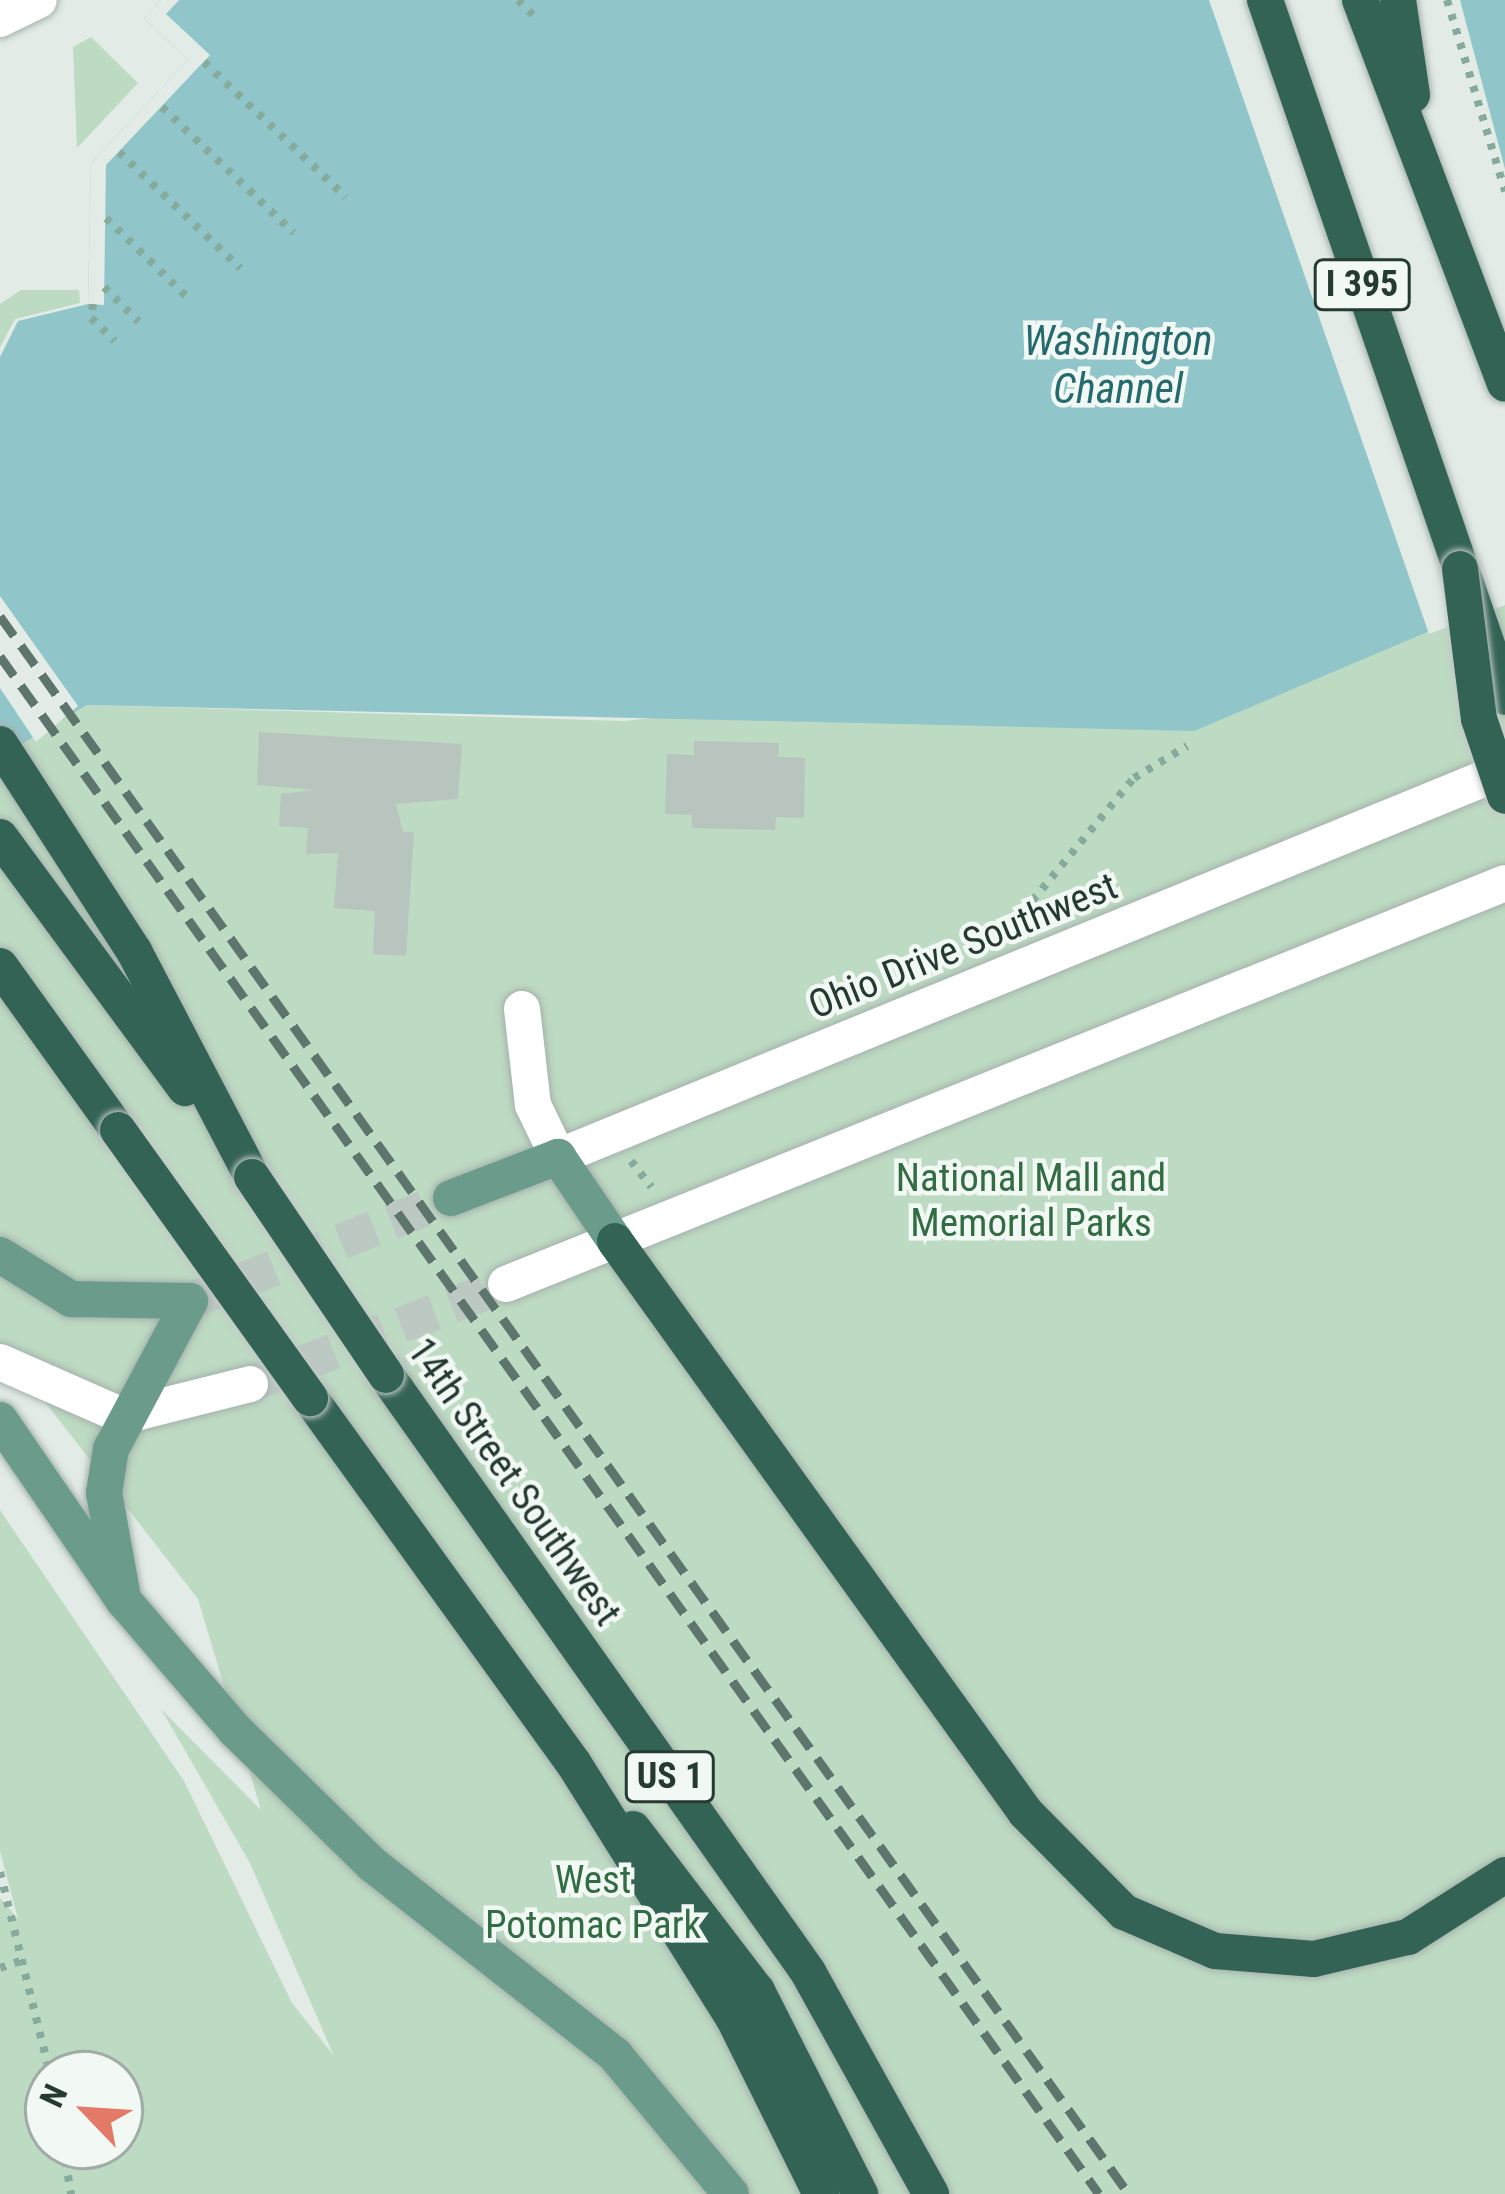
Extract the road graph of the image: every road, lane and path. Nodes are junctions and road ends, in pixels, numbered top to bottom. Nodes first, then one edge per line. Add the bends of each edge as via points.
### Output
1 (39, 0) edge
2 (518, 0) edge
3 (1265, 0) edge
4 (1360, 0) edge
5 (1398, 0) edge
6 (1447, 0) edge
7 (0, 19) edge
8 (538, 20) dead end
9 (204, 62) dead end
10 (162, 107) dead end
11 (118, 152) dead end
12 (1421, 158) junction
13 (1505, 191) edge
14 (346, 197) dead end
15 (106, 218) dead end
16 (294, 233) dead end
17 (240, 268) dead end
18 (104, 287) dead end
19 (191, 301) dead end
20 (93, 304) dead end
21 (139, 322) dead end
22 (115, 341) dead end
23 (1505, 383) edge
24 (1460, 569) junction
25 (1505, 697) edge
26 (0, 744) edge
27 (1187, 746) dead end
28 (1505, 770) edge
29 (1505, 796) edge
30 (0, 837) edge
31 (1505, 883) edge
32 (1023, 912) dead end
33 (0, 966) edge
34 (522, 1009) dead end
35 (622, 1151) dead end
36 (558, 1157) junction
37 (252, 1177) junction
38 (451, 1198) tunnel mouth
39 (660, 1198) dead end
40 (615, 1241) junction
41 (0, 1255) edge
42 (506, 1283) tunnel mouth
43 (0, 1362) edge
44 (250, 1384) tunnel mouth
45 (123, 1416) junction
46 (0, 1420) edge
47 (124, 1601) junction
48 (574, 1764) junction
49 (0, 1873) edge
50 (1505, 1875) edge
51 (23, 1960) junction
52 (0, 1968) edge
53 (44, 2050) edge
54 (731, 2194) edge
55 (821, 2194) edge
56 (860, 2194) edge
57 (931, 2194) edge

1 - 7 street
2 - 8 path
3 - 24 highway, I 395
4 - 12 highway, I 395
5 - 12 highway
6 - 13 path
9 - 14 path
10 - 16 path
11 - 17 path
12 - 23 highway, I 395
15 - 19 path
18 - 21 path
20 - 22 path via 91,318
24 - 25 highway, I 395, bridge
24 - 29 highway, bridge via 1479,719
26 - 37 highway via 134,951
27 - 32 path via 1134,778
28 - 36 street, Ohio Drive Southwest
30 - 37 highway, 14th Street Southwest / US 1
31 - 40 street
33 - 48 highway, US 1, bridge
34 - 36 street via 533,1105
35 - 39 path
36 - 38 main road, Ohio Drive Southwest
36 - 40 main road
37 - 57 highway, 14th Street Southwest / US 1, bridge via 808,1972
40 - 42 street
40 - 50 highway via 1026,1814 1124,1912 1215,1951 1314,1959 1408,1937
41 - 45 main road via 40,1287 86,1303 190,1301
43 - 45 street
44 - 45 street
45 - 47 main road via 104,1493
46 - 47 main road
47 - 54 main road via 335,1832 615,2055
48 - 55 highway, US 1 via 733,2018
48 - 56 highway via 723,1939
49 - 51 path
51 - 52 path
51 - 53 path

